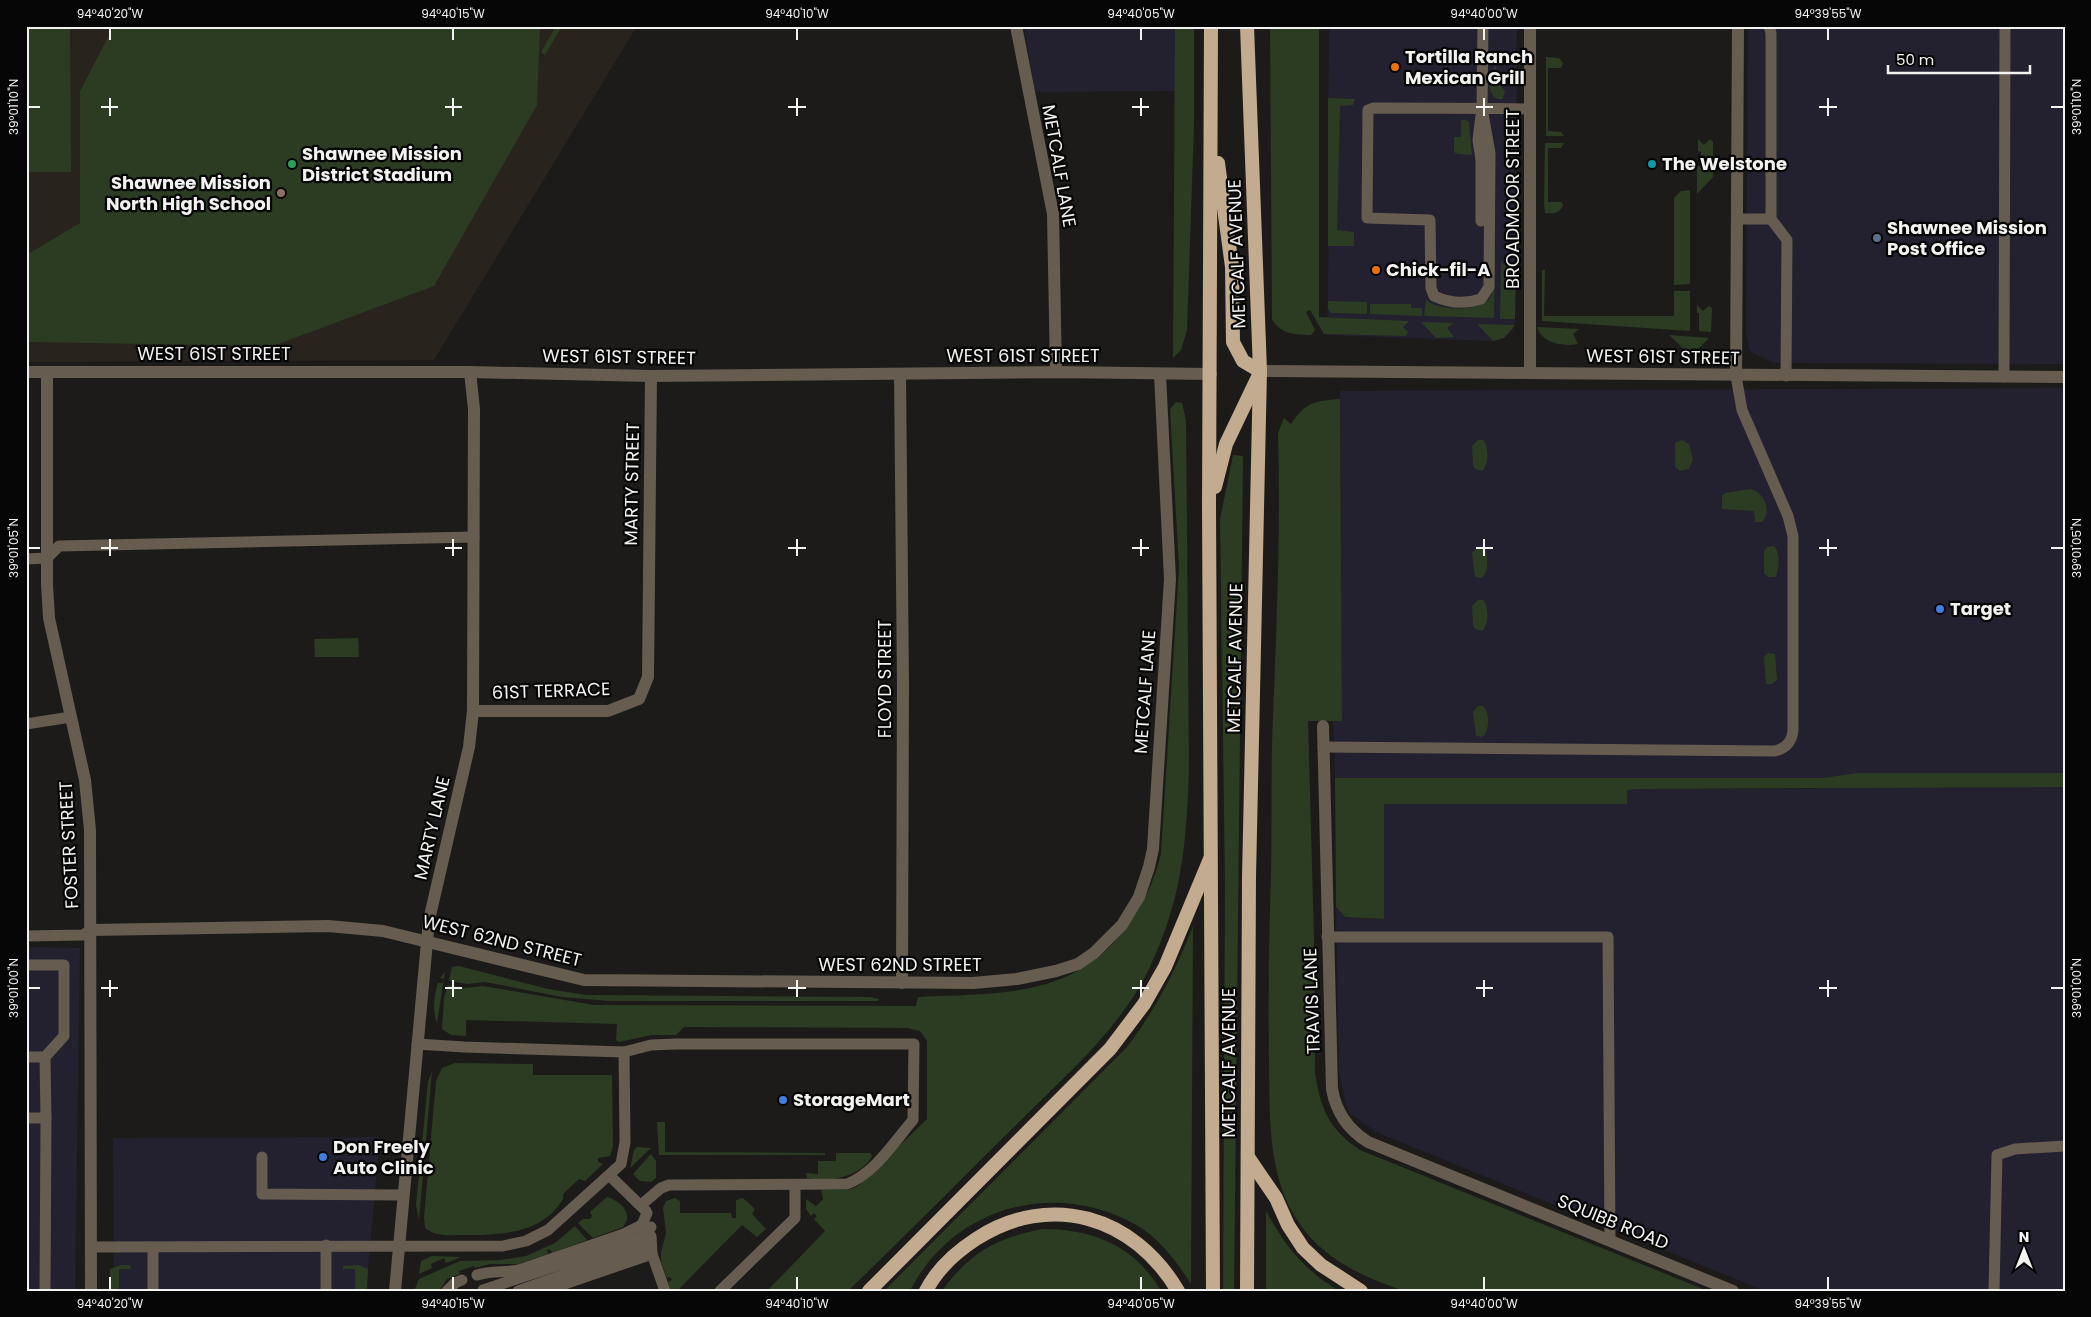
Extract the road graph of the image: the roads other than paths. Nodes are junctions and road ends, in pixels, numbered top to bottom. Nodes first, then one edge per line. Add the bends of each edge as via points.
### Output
1 (1016, 26) edge
2 (1211, 26) edge
3 (1247, 26) edge
4 (1482, 26) edge
5 (1530, 26) edge
6 (1738, 26) edge
7 (1769, 26) edge
8 (2005, 28) dead end
9 (1211, 106) junction
10 (1482, 108) junction
11 (1530, 109) junction
12 (1737, 218) junction
13 (1772, 218) junction
14 (1260, 371) junction
15 (26, 372) edge
16 (48, 372) junction
17 (470, 372) junction
18 (1056, 372) junction
19 (1530, 372) junction
20 (900, 374) junction
21 (1160, 374) junction
22 (1211, 374) junction
23 (651, 376) junction
24 (1736, 376) junction
25 (1786, 376) junction
26 (2004, 377) junction
27 (2065, 377) edge
28 (1209, 507) junction
29 (474, 537) junction
30 (47, 558) junction
31 (26, 559) edge
32 (648, 592) joint
33 (473, 711) junction
34 (71, 717) junction
35 (26, 724) edge
36 (1323, 726) dead end
37 (1323, 747) junction
38 (1212, 854) junction
39 (90, 930) junction
40 (26, 936) edge
41 (1327, 937) junction
42 (427, 941) junction
43 (26, 965) edge
44 (1056, 971) joint
45 (902, 983) junction
46 (417, 1044) junction
47 (624, 1052) junction
48 (26, 1057) edge
49 (45, 1057) junction
50 (26, 1118) edge
51 (46, 1118) junction
52 (2065, 1146) edge
53 (262, 1157) dead end
54 (1248, 1157) junction
55 (610, 1176) junction
56 (795, 1185) junction
57 (1479, 1187) joint
58 (403, 1195) junction
59 (644, 1209) junction
60 (651, 1233) junction
61 (1610, 1240) junction
62 (326, 1245) junction
63 (399, 1245) junction
64 (90, 1247) junction
65 (153, 1247) junction
66 (652, 1254) junction
67 (477, 1275) dead end
68 (462, 1280) dead end
69 (483, 1290) edge
70 (44, 1291) edge
71 (90, 1291) edge
72 (153, 1291) edge
73 (326, 1291) edge
74 (395, 1291) edge
75 (447, 1291) edge
76 (518, 1291) edge
77 (544, 1291) edge
78 (665, 1291) edge
79 (720, 1291) edge
80 (869, 1291) edge
81 (926, 1291) edge
82 (1178, 1291) edge
83 (1214, 1291) edge
84 (1247, 1291) edge
85 (1361, 1291) edge
86 (1733, 1291) edge
87 (1994, 1291) edge

1 - 18 street, METCALF LANE via 1053,214
2 - 9 highway, METCALF AVENUE
3 - 14 highway, METCALF AVENUE
4 - 10 lane
5 - 11 street, BROADMOOR STREET
6 - 12 street
7 - 13 lane
8 - 26 lane
9 - 14 highway via 1232,267 1233,342 1243,361
9 - 22 highway, METCALF AVENUE
10 - 10 lane via 1490,152 1489,287 1481,299 1443,300 1434,296 1430,277 1430,220 1367,218 1368,110
10 - 11 lane
11 - 19 street, BROADMOOR STREET
12 - 13 lane
12 - 24 street
13 - 25 lane via 1786,240
14 - 19 street, WEST 61ST STREET
14 - 28 highway via 1226,444
14 - 54 highway, METCALF AVENUE via 1249,877
15 - 16 street, WEST 61ST STREET
16 - 17 street, WEST 61ST STREET
16 - 30 street, FOSTER STREET
17 - 23 street, WEST 61ST STREET
17 - 29 street, MARTY LANE via 474,410
18 - 20 street, WEST 61ST STREET
18 - 21 street, WEST 61ST STREET
19 - 24 street, WEST 61ST STREET
20 - 23 street, WEST 61ST STREET
20 - 45 street, FLOYD STREET
21 - 22 street, WEST 61ST STREET
21 - 44 street, METCALF LANE via 1170,579 1153,849 1139,897 1122,925 1094,953 1078,964
22 - 28 highway, METCALF AVENUE
23 - 32 street, MARTY STREET
24 - 25 street, WEST 61ST STREET
24 - 37 lane via 1742,410 1793,536 1793,730 1787,746 1775,751
25 - 26 street, WEST 61ST STREET
26 - 27 street, WEST 61ST STREET
28 - 38 highway, METCALF AVENUE
29 - 30 lane via 59,546
29 - 33 street, MARTY LANE
30 - 31 lane
30 - 34 street, FOSTER STREET via 49,618
32 - 33 street, 61ST TERRACE via 648,677 640,699 608,711
33 - 42 street, MARTY LANE via 469,747
34 - 35 lane
34 - 39 street, FOSTER STREET via 85,780 90,830
36 - 37 street, TRAVIS LANE
37 - 41 street, TRAVIS LANE
38 - 80 highway via 1165,967 1123,1034
38 - 83 highway, METCALF AVENUE
39 - 40 lane via 83,935
39 - 42 street, WEST 62ND STREET via 328,926 392,932
39 - 64 street, FOSTER STREET
41 - 57 street, TRAVIS LANE via 1332,1089 1342,1119 1368,1142
41 - 61 lane via 1608,937
42 - 45 street, WEST 62ND STREET via 584,980
42 - 46 street, MARTY LANE
43 - 49 lane via 64,965 64,1036
44 - 45 street, WEST 62ND STREET via 973,983
46 - 47 lane
46 - 58 street, MARTY LANE
47 - 55 lane via 624,1155
47 - 56 lane via 651,1045 676,1044 914,1044 913,1120 857,1180 847,1184
48 - 49 lane
49 - 51 lane
50 - 51 lane
51 - 70 lane
52 - 87 lane via 2015,1149 1997,1155
53 - 58 lane via 262,1194
54 - 84 highway, METCALF AVENUE
54 - 85 highway via 1276,1198 1303,1248 1321,1265
55 - 59 lane
55 - 63 lane via 548,1230 526,1241 503,1246
56 - 59 lane via 669,1186 656,1193
56 - 79 lane via 795,1218
57 - 61 street, SQUIBB ROAD
58 - 63 street, MARTY LANE
59 - 60 lane
59 - 67 lane via 642,1225 624,1234 519,1270 491,1270
60 - 66 lane
60 - 69 lane
60 - 76 lane via 644,1246
61 - 86 street, SQUIBB ROAD
62 - 63 lane
62 - 65 lane
62 - 73 lane
63 - 74 street, MARTY LANE
64 - 65 lane
64 - 71 street, FOSTER STREET
65 - 72 lane
66 - 77 lane
66 - 78 lane
68 - 75 lane via 455,1282
81 - 82 highway via 944,1265 987,1232 1010,1221 1052,1215 1096,1221 1138,1242 1155,1258

